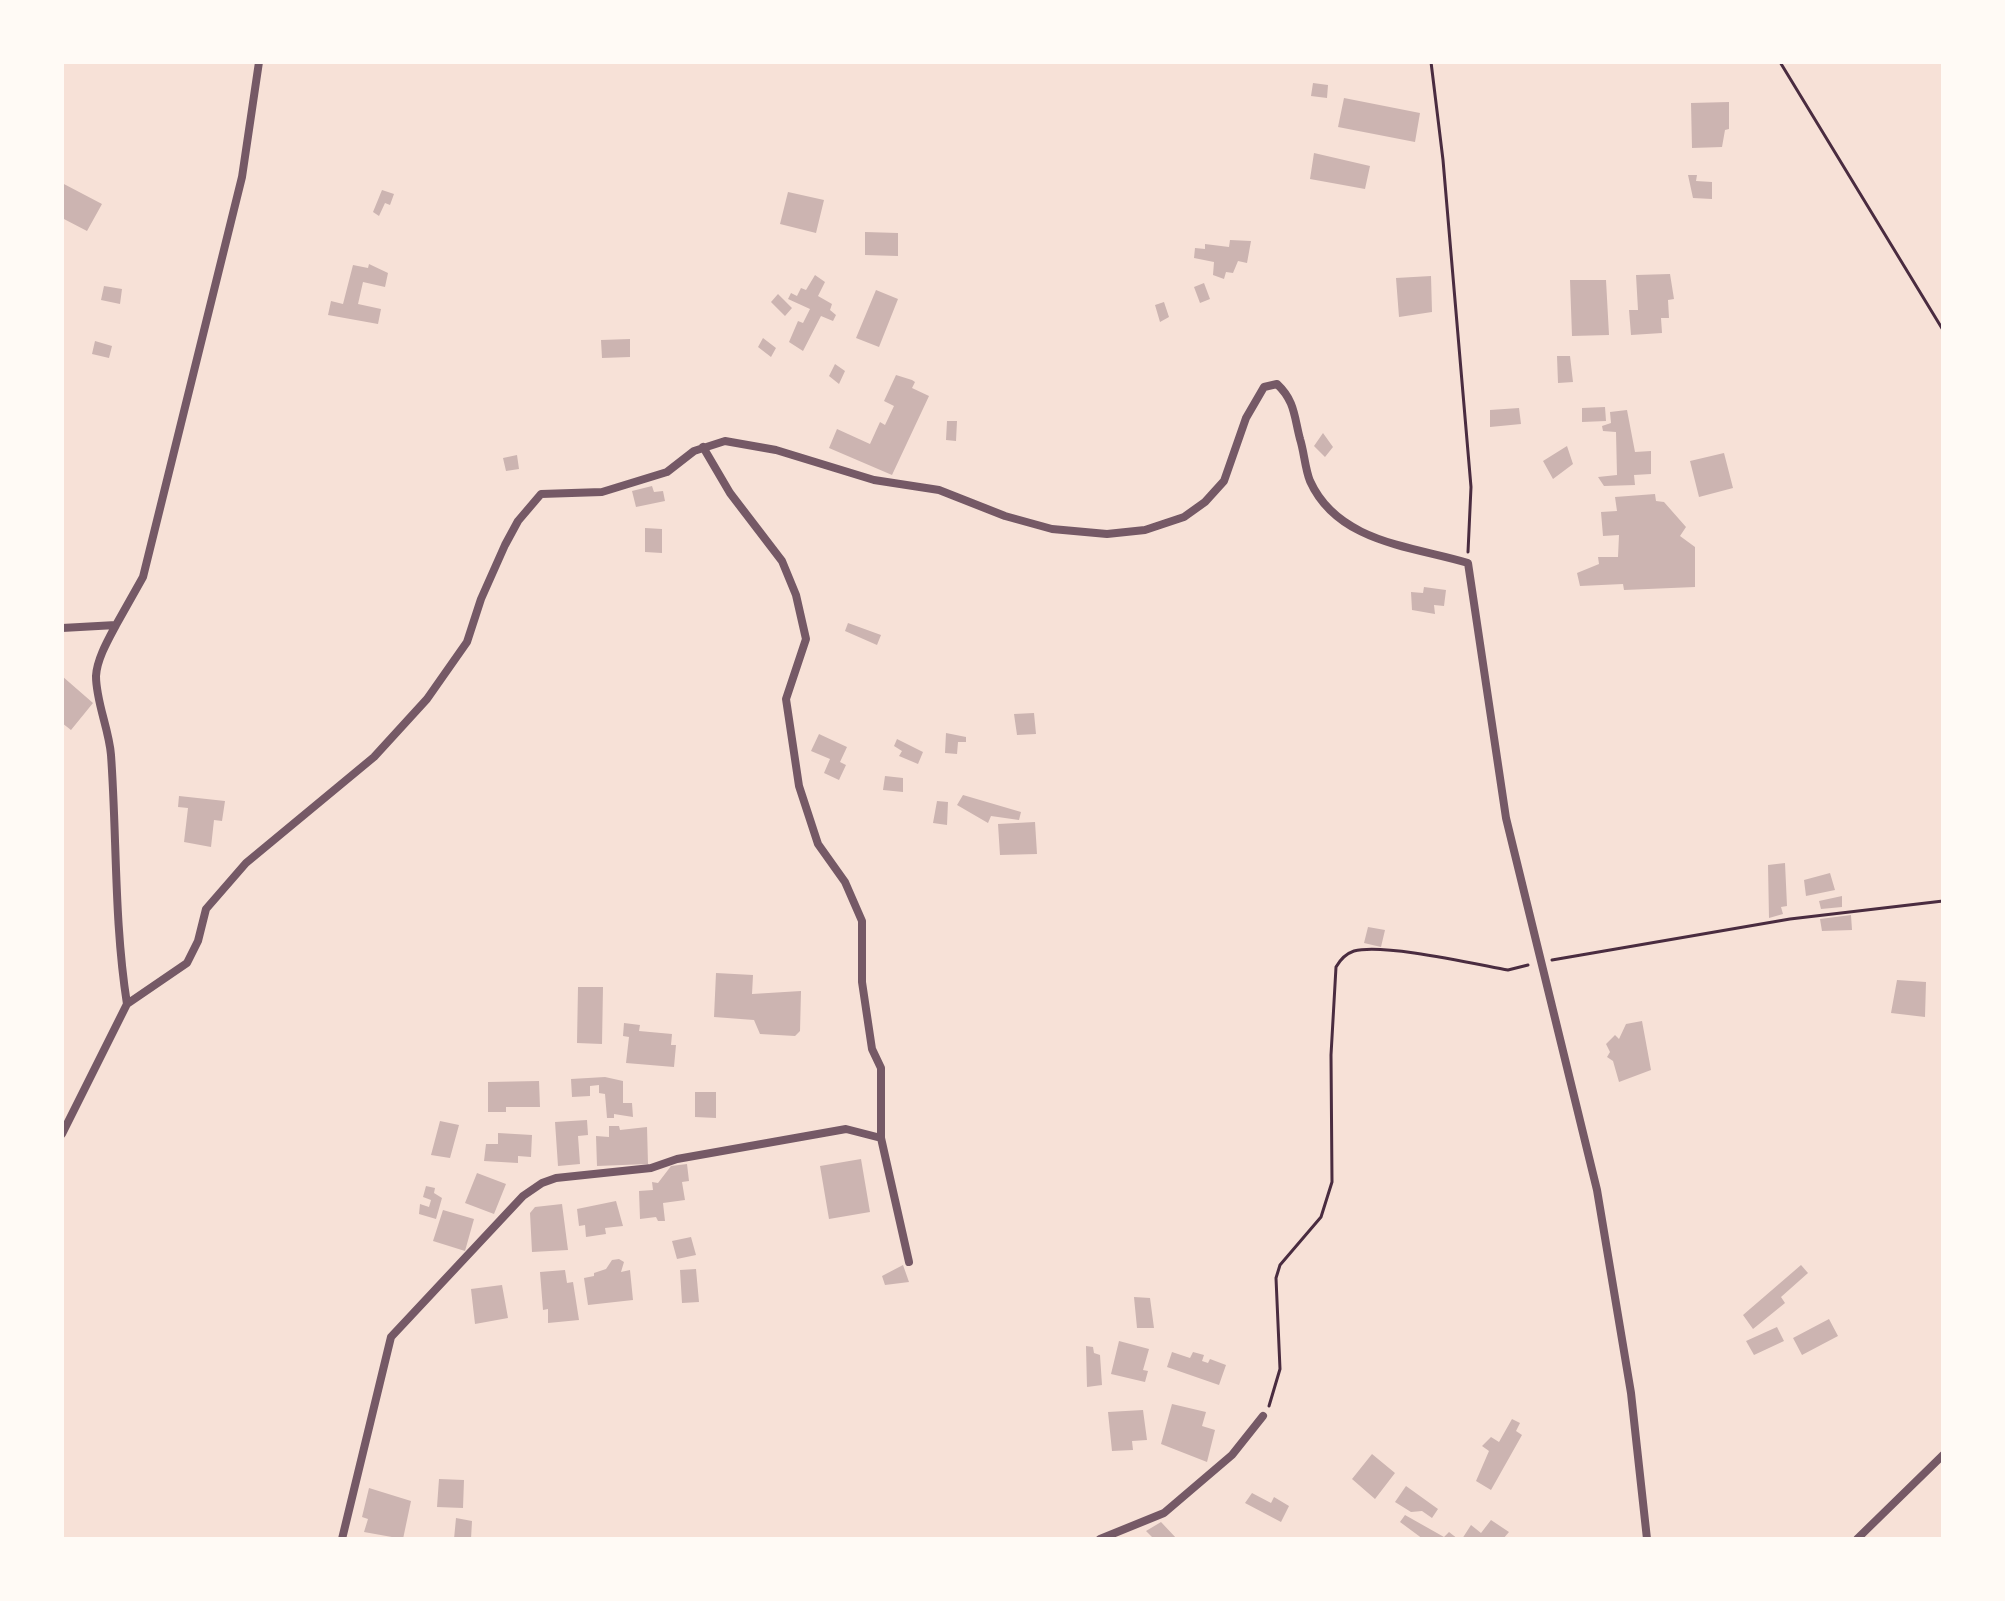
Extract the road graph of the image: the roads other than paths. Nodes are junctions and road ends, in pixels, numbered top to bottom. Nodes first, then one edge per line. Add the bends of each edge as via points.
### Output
1 (259, 62) edge
2 (703, 447) junction
3 (116, 625) junction
4 (62, 628) edge
5 (127, 1004) junction
6 (62, 1134) edge
7 (881, 1138) junction
8 (909, 1262) dead end
9 (1263, 1416) road end
10 (1943, 1455) edge
11 (342, 1539) edge
12 (1100, 1539) edge
13 (1647, 1539) edge
14 (1857, 1539) edge

1 - 3 street via 242,177 143,577
2 - 5 street via 667,472 602,492 541,494 505,545 467,642 427,699 374,757 246,863 206,909 187,963
2 - 7 street via 730,493 782,561 796,595 806,639 786,699 799,786 818,844 845,882 862,921 865,1009 881,1068
2 - 13 street via 725,441 776,450 874,480 939,490 1052,529 1107,534 1165,525 1205,502 1224,481 1254,399 1264,387 1277,384 1292,398 1310,480 1331,511 1380,542 1468,563 1506,818 1597,1190 1631,1393
3 - 4 street
3 - 5 street via 96,676 110,746 117,941
5 - 6 street
7 - 8 street
7 - 11 street via 846,1129 651,1168 556,1178 523,1196 391,1337
9 - 12 street via 1232,1455 1164,1513
10 - 14 street

